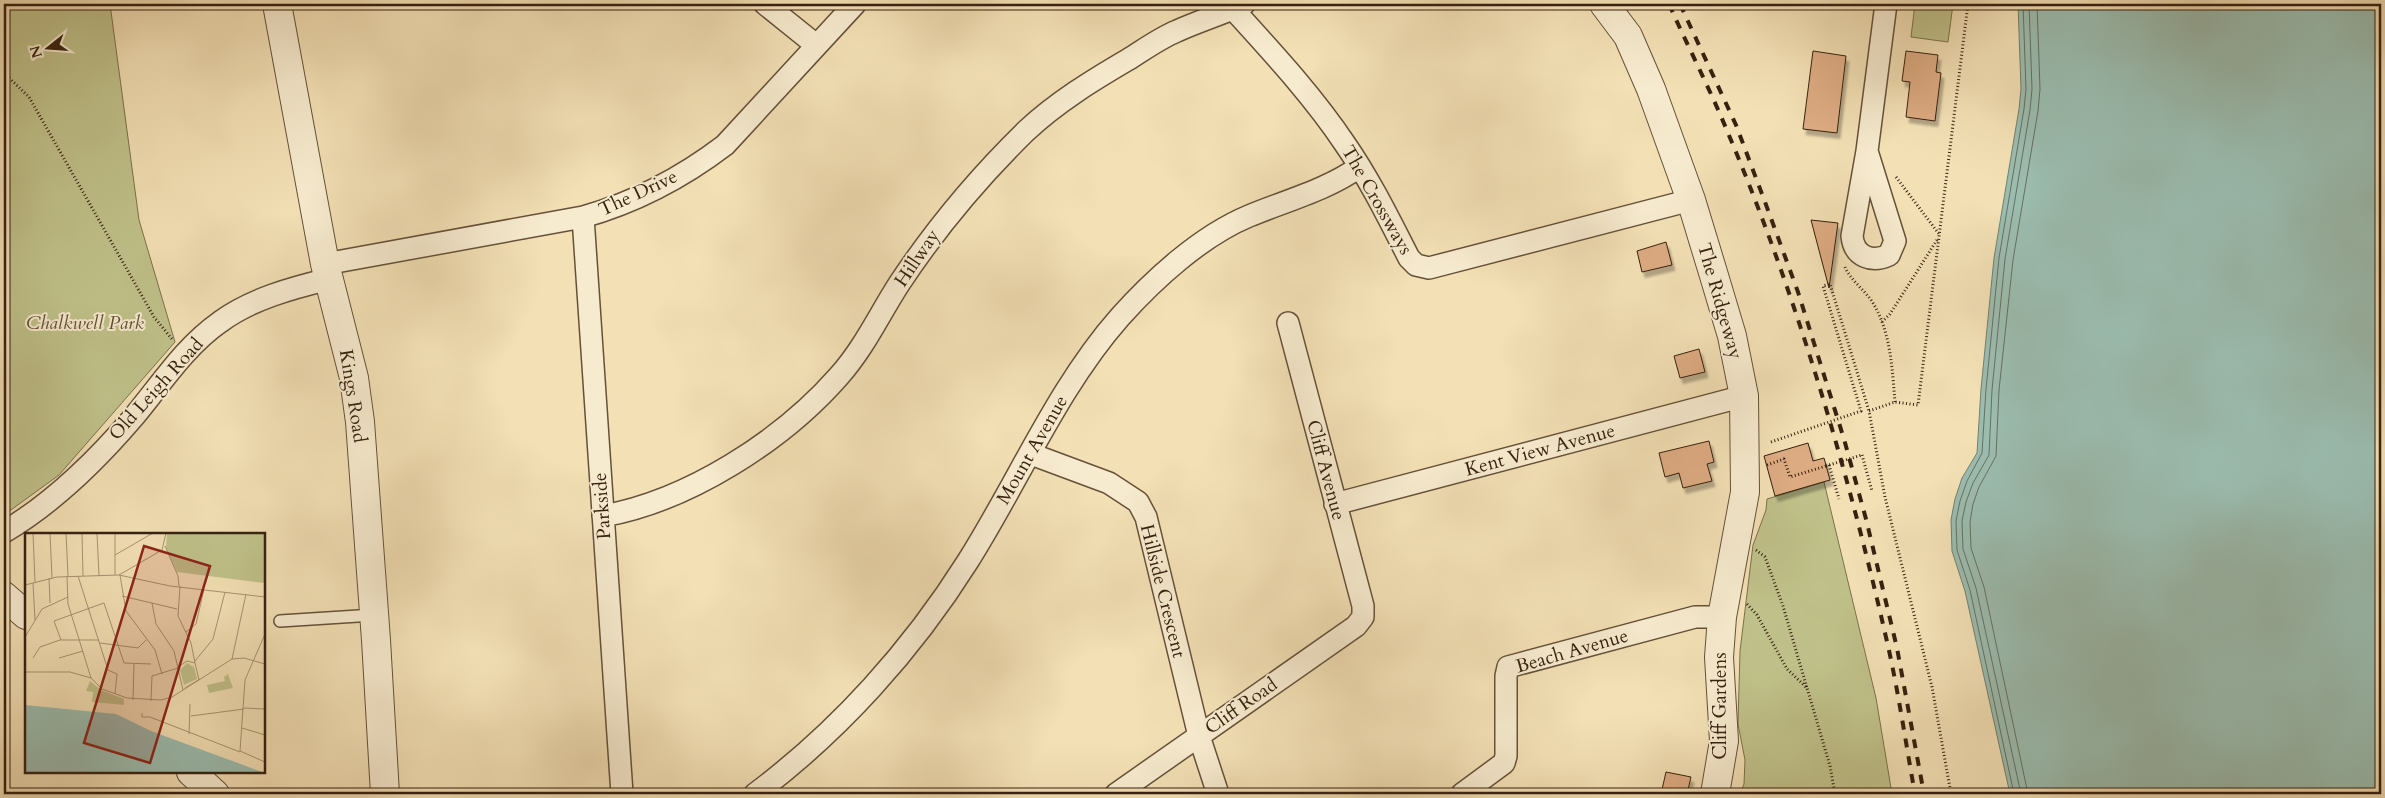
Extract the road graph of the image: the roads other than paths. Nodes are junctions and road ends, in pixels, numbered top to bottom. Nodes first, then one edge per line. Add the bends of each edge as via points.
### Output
1 (277, 4) edge
2 (765, 4) edge
3 (855, 4) edge
4 (1604, 4) edge
5 (1886, 4) edge
6 (1227, 8) edge
7 (816, 45) junction
8 (1867, 151) junction
9 (1360, 167) junction
10 (1691, 200) junction
11 (583, 218) junction
12 (327, 271) junction
13 (1288, 323) dead end
14 (1744, 396) junction
15 (1031, 454) junction
16 (1335, 504) junction
17 (603, 516) junction
18 (4, 532) edge
19 (4, 596) edge
20 (25, 614) edge
21 (374, 615) junction
22 (1363, 616) joint
23 (1722, 617) junction
24 (280, 621) dead end
25 (1199, 736) junction
26 (192, 773) edge
27 (215, 794) edge
28 (385, 794) edge
29 (622, 794) edge
30 (755, 794) edge
31 (1116, 794) edge
32 (1218, 794) edge
33 (1462, 794) edge
34 (1715, 794) edge

1 - 12 street, Kings Road
2 - 7 street
3 - 7 street, The Drive
4 - 10 street, The Ridgeway via 1628,36 1639,58
5 - 8 street
6 - 9 street, The Crossways via 1321,111
6 - 17 street, Hillway via 1175,31 1086,84 1027,130 935,230 840,375 792,420 751,452 706,479 628,512
7 - 11 street, The Drive via 725,145 702,162 613,209
8 - 8 street via 1895,241 1889,255 1881,259 1865,258 1856,250 1852,236
9 - 10 street, The Crossways via 1409,258 1416,265 1429,268
9 - 15 street, Mount Avenue via 1341,179 1224,228 1163,272 1090,353
10 - 14 street, The Ridgeway via 1732,336
11 - 12 street, The Drive
11 - 17 street, Parkside
12 - 18 street, Old Leigh Road via 220,321 185,352 131,420 72,482 47,504
12 - 21 street, Kings Road via 354,378
13 - 16 street, Cliff Avenue
14 - 16 street, Kent View Avenue
14 - 23 street, The Ridgeway via 1745,492
15 - 25 street, Hillside Crescent via 1109,483 1138,502 1146,517
15 - 30 street, Mount Avenue via 968,560 920,632 852,709 785,772
16 - 22 street, Cliff Avenue
17 - 29 street, Parkside
19 - 20 street
21 - 24 lane
21 - 28 street, Kings Road
22 - 25 street, Cliff Road via 1356,626
23 - 33 street, Beach Avenue via 1695,617 1508,667 1504,763
23 - 34 street, Cliff Gardens via 1719,657 1724,741
25 - 31 street, Cliff Road
25 - 32 street, Hillside Crescent
26 - 27 street

